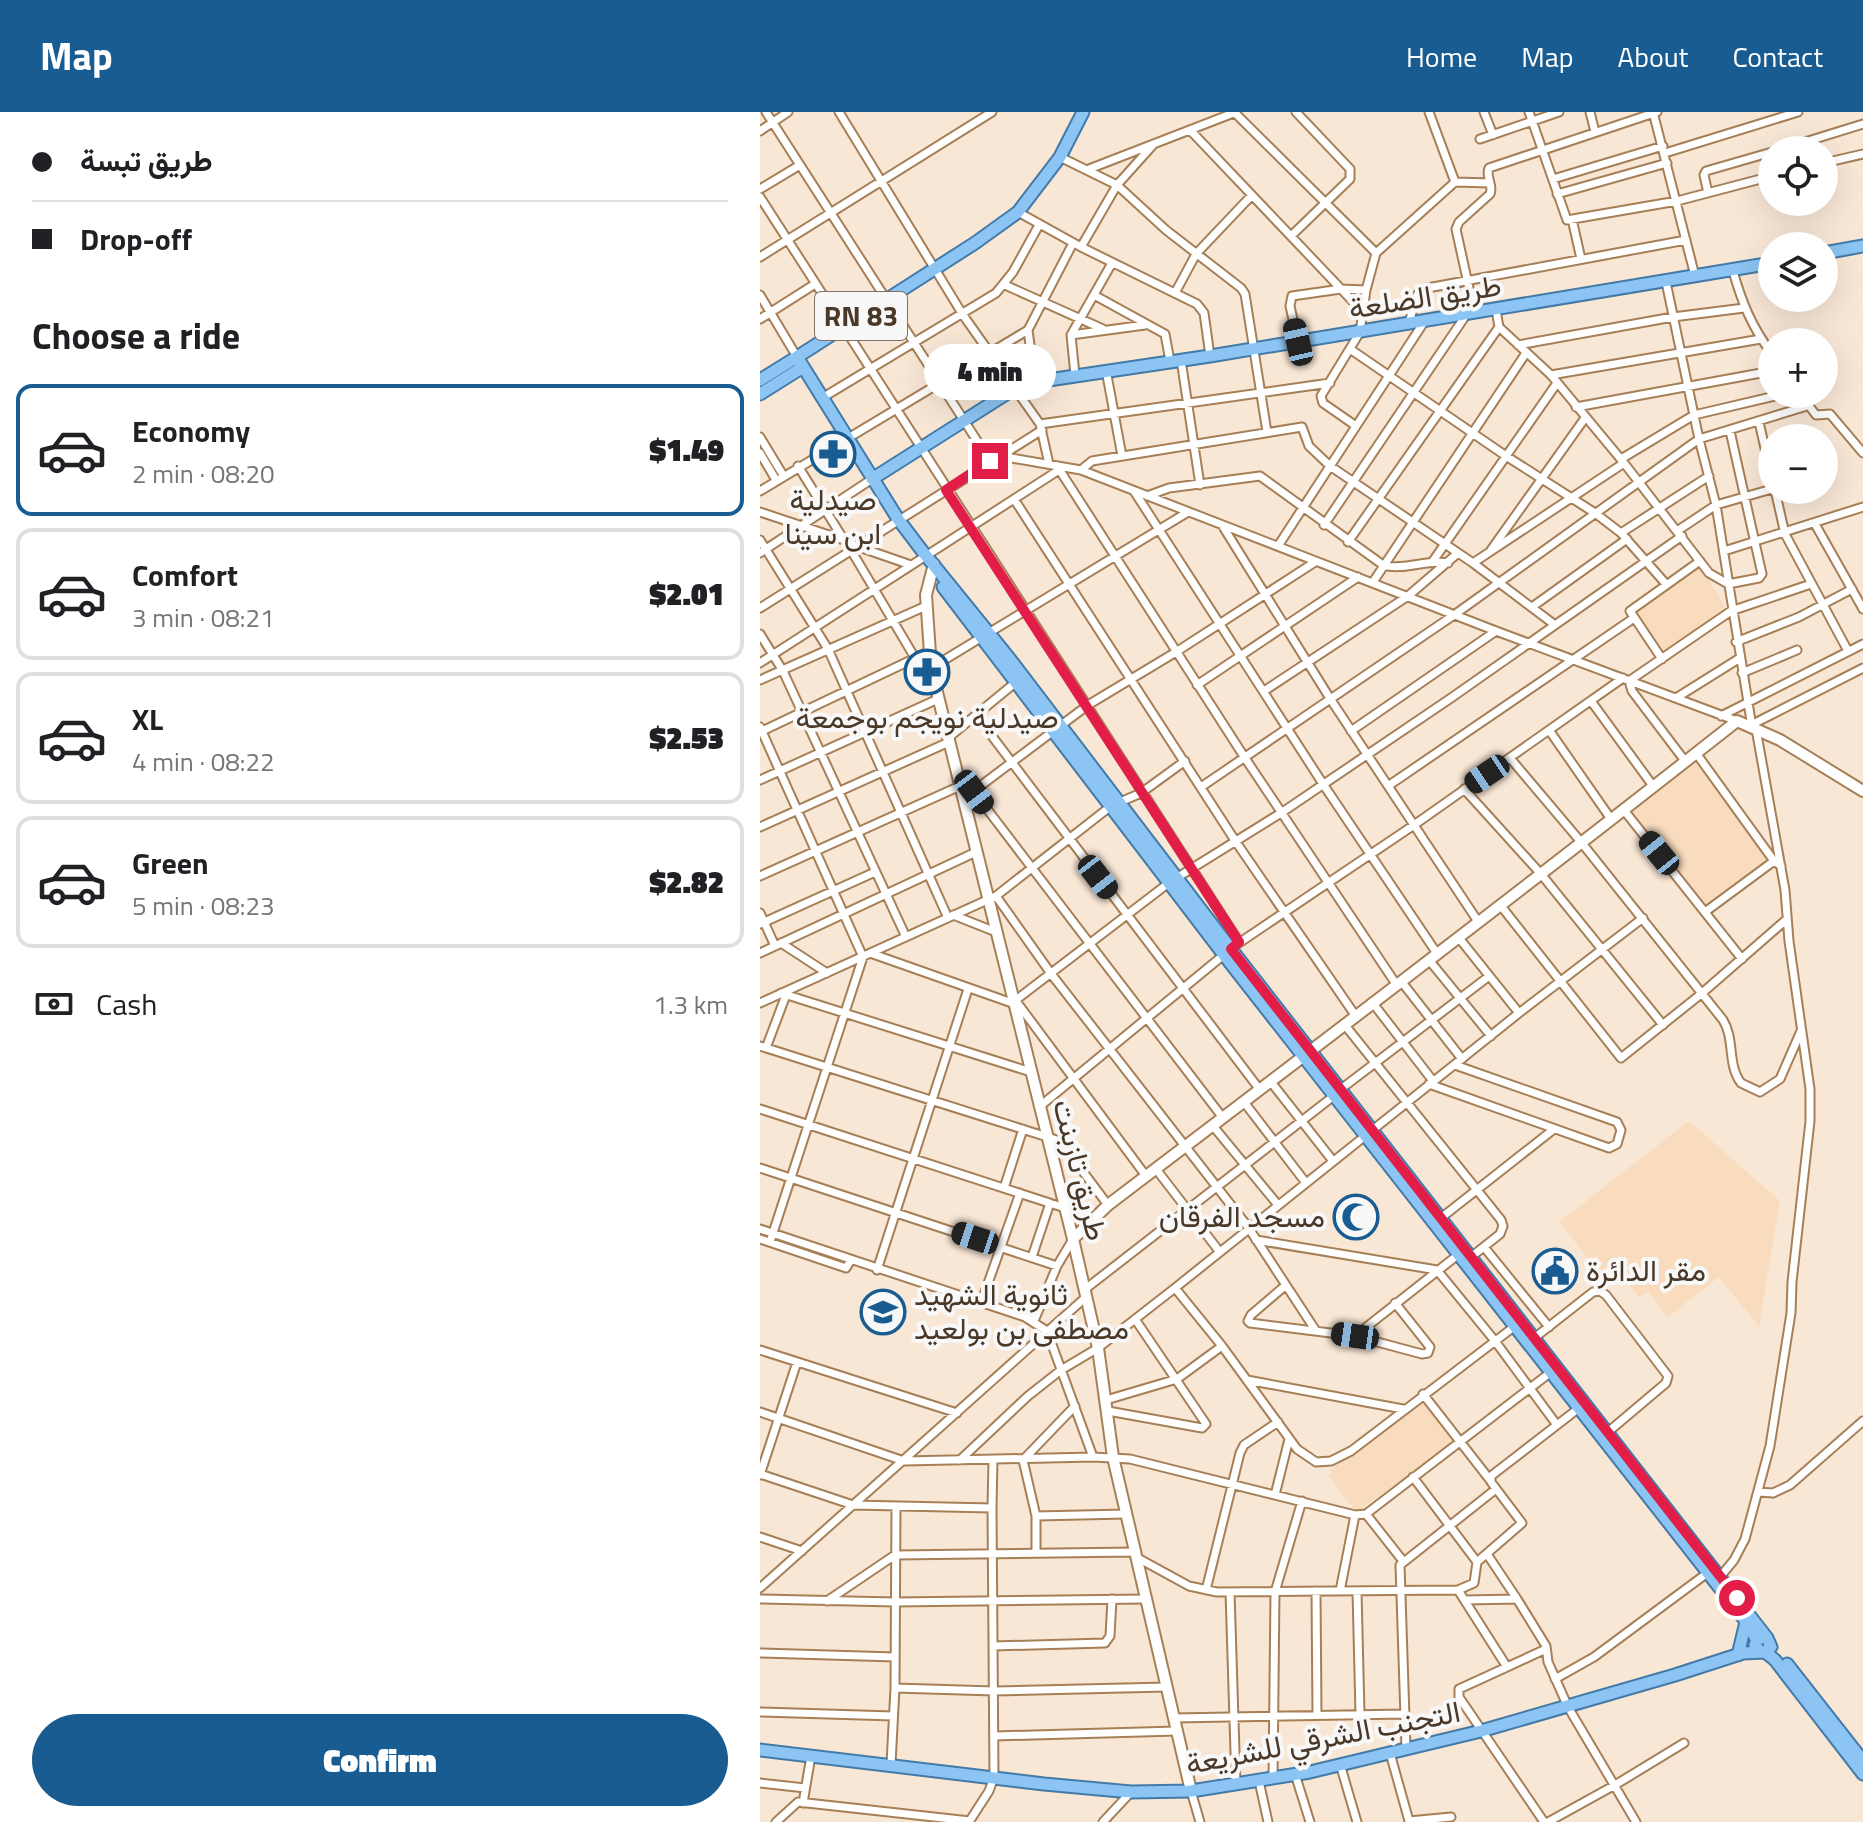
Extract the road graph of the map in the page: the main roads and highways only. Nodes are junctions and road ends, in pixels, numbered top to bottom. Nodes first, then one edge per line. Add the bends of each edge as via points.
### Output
1 (1083, 112) edge
2 (1863, 246) edge
3 (1838, 250) edge
4 (1758, 266) edge
5 (800, 362) junction
6 (760, 380) edge
7 (760, 394) edge
8 (872, 479) junction
9 (986, 636) junction
10 (1056, 727) junction
11 (1369, 1133) junction
12 (1532, 1340) junction
13 (1667, 1514) junction
14 (1698, 1556) junction
15 (1746, 1622) junction
16 (1762, 1645) junction
17 (1740, 1654) junction
18 (760, 1750) edge
19 (1863, 1761) edge
20 (1863, 1774) edge

1 - 5 main road, RN 83 via 1060,157 1018,212 843,327
2 - 3 main road
4 - 8 main road, طريق الضلعة via 1035,382 1014,389
5 - 6 main road
5 - 7 main road
5 - 8 main road, RN 83
8 - 9 main road, RN 83
9 - 10 main road, RN 83
9 - 10 main road, RN 83 via 1016,682
10 - 11 main road, RN 83
11 - 12 main road, RN 83
11 - 12 main road, RN 83 via 1515,1326
12 - 13 main road, RN 83
12 - 13 main road, RN 83 via 1551,1372
13 - 14 main road, RN 83
14 - 15 main road, RN 83 via 1706,1574
14 - 16 main road, RN 83 via 1720,1577
15 - 16 main road, RN 83
15 - 17 main road
16 - 17 main road, التجنب الشرقي للشريعة
16 - 19 main road, RN 83
16 - 20 main road, RN 83
17 - 18 main road, التجنب الشرقي للشريعة via 1481,1731 1295,1774 1191,1791 1044,1784

